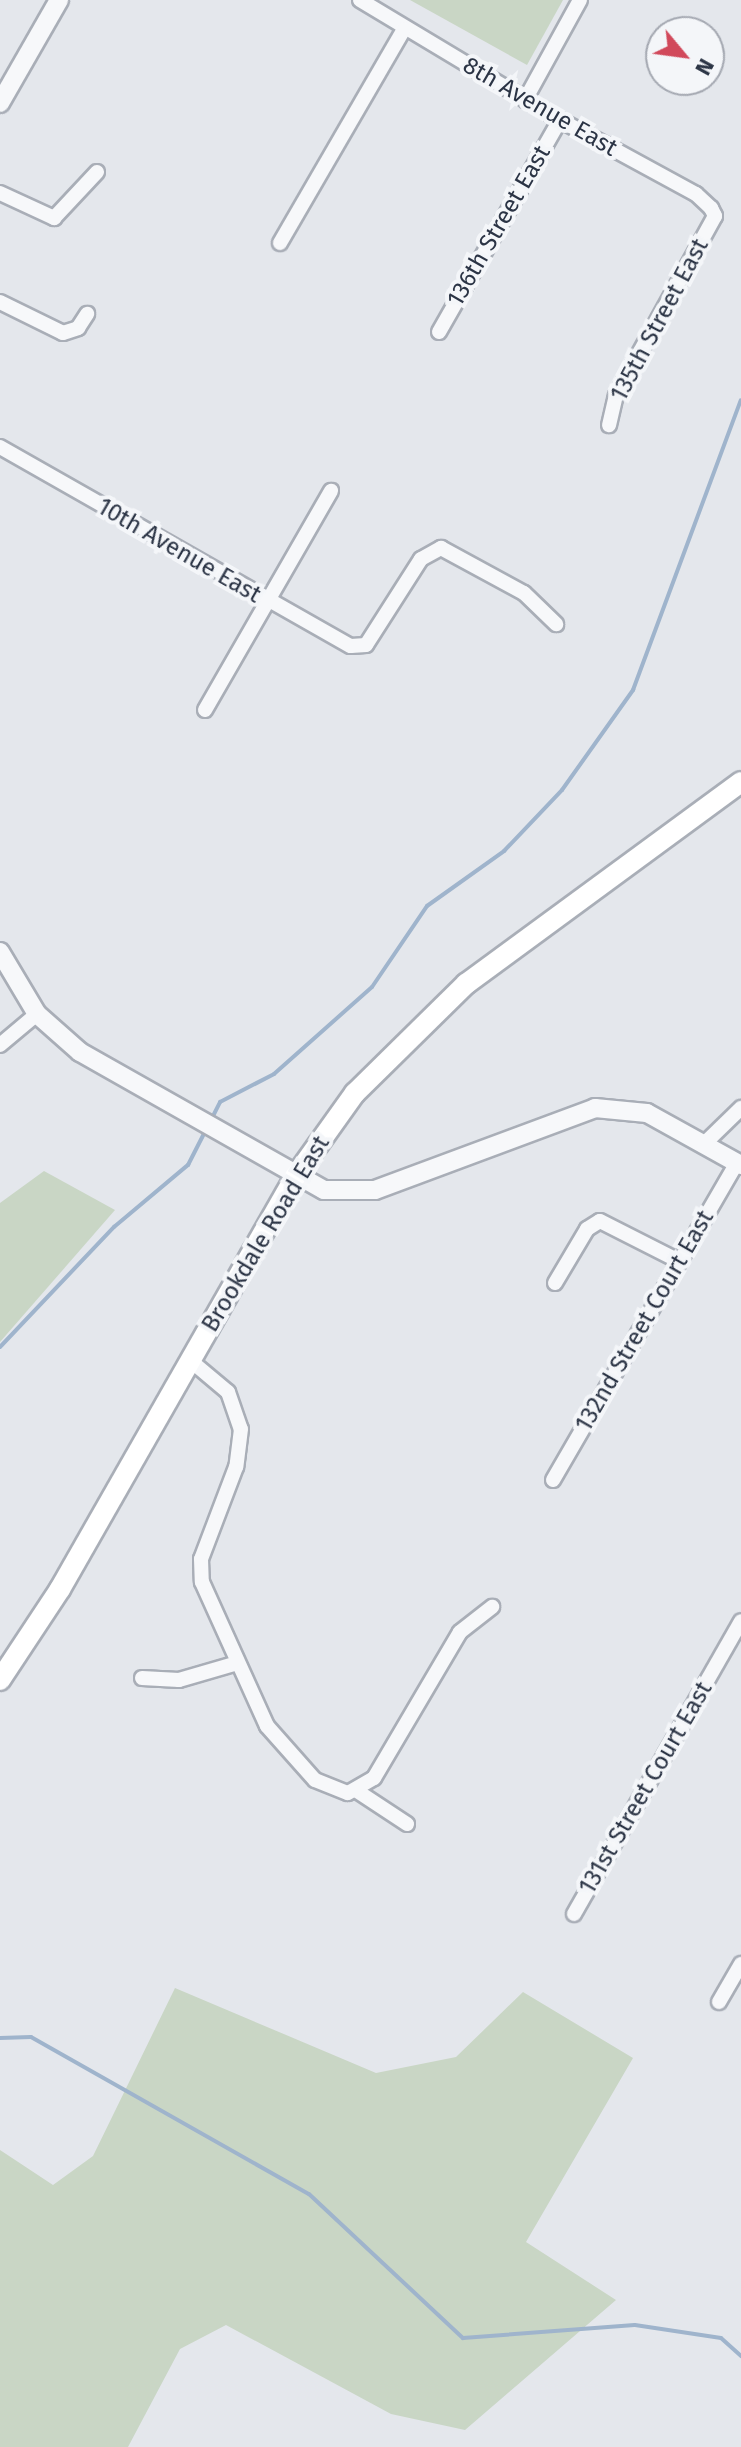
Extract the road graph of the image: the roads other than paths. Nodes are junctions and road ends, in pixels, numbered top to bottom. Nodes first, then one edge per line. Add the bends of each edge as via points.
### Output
1 (59, 0) edge
2 (360, 0) edge
3 (580, 0) edge
4 (404, 29) junction
5 (525, 100) junction
6 (0, 103) edge
7 (560, 120) junction
8 (97, 172) dead end
9 (0, 193) edge
10 (715, 216) joint
11 (280, 243) dead end
12 (0, 302) edge
13 (87, 314) dead end
14 (439, 332) dead end
15 (609, 425) dead end
16 (0, 447) edge
17 (331, 491) dead end
18 (267, 601) junction
19 (556, 624) dead end
20 (205, 710) dead end
21 (741, 782) edge
22 (0, 952) edge
23 (37, 1014) junction
24 (0, 1045) edge
25 (741, 1108) edge
26 (704, 1144) junction
27 (739, 1164) edge
28 (295, 1177) junction
29 (679, 1261) junction
30 (555, 1283) dead end
31 (191, 1361) junction
32 (553, 1480) dead end
33 (492, 1607) dead end
34 (741, 1621) edge
35 (237, 1663) junction
36 (142, 1678) dead end
37 (0, 1680) edge
38 (357, 1791) junction
39 (407, 1824) dead end
40 (574, 1914) dead end
41 (741, 1964) edge
42 (719, 2002) dead end

1 - 6 street
2 - 4 street, 8th Avenue East
3 - 5 street
4 - 5 street, 8th Avenue East
4 - 11 street
5 - 7 street, 8th Avenue East
7 - 10 street, 8th Avenue East via 696,194
7 - 14 street, 136th Street East
8 - 9 street via 54,218
10 - 15 street, 135th Street East via 616,395
12 - 13 street via 63,333 78,328
16 - 18 street, 10th Avenue East
17 - 18 street
18 - 19 street, 10th Avenue East via 360,649 428,553 441,548 539,603
18 - 20 street
21 - 28 main road, Brookdale Road East via 466,984 355,1093
22 - 23 street
23 - 24 street
23 - 28 street via 80,1052
25 - 26 street
26 - 27 street
26 - 28 street via 647,1113 595,1108 375,1190 336,1192
27 - 29 street, 132nd Street Court East
28 - 31 main road, Brookdale Road East
29 - 30 street via 600,1221 587,1229
29 - 32 street, 132nd Street Court East
31 - 35 street via 228,1392 241,1429 236,1467 200,1571
31 - 37 main road, Brookdale Road East via 60,1589
33 - 38 street via 460,1632 387,1758
34 - 40 street, 131st Street Court East
35 - 36 street via 179,1680
35 - 38 street via 284,1749 334,1791
38 - 39 street
41 - 42 street

